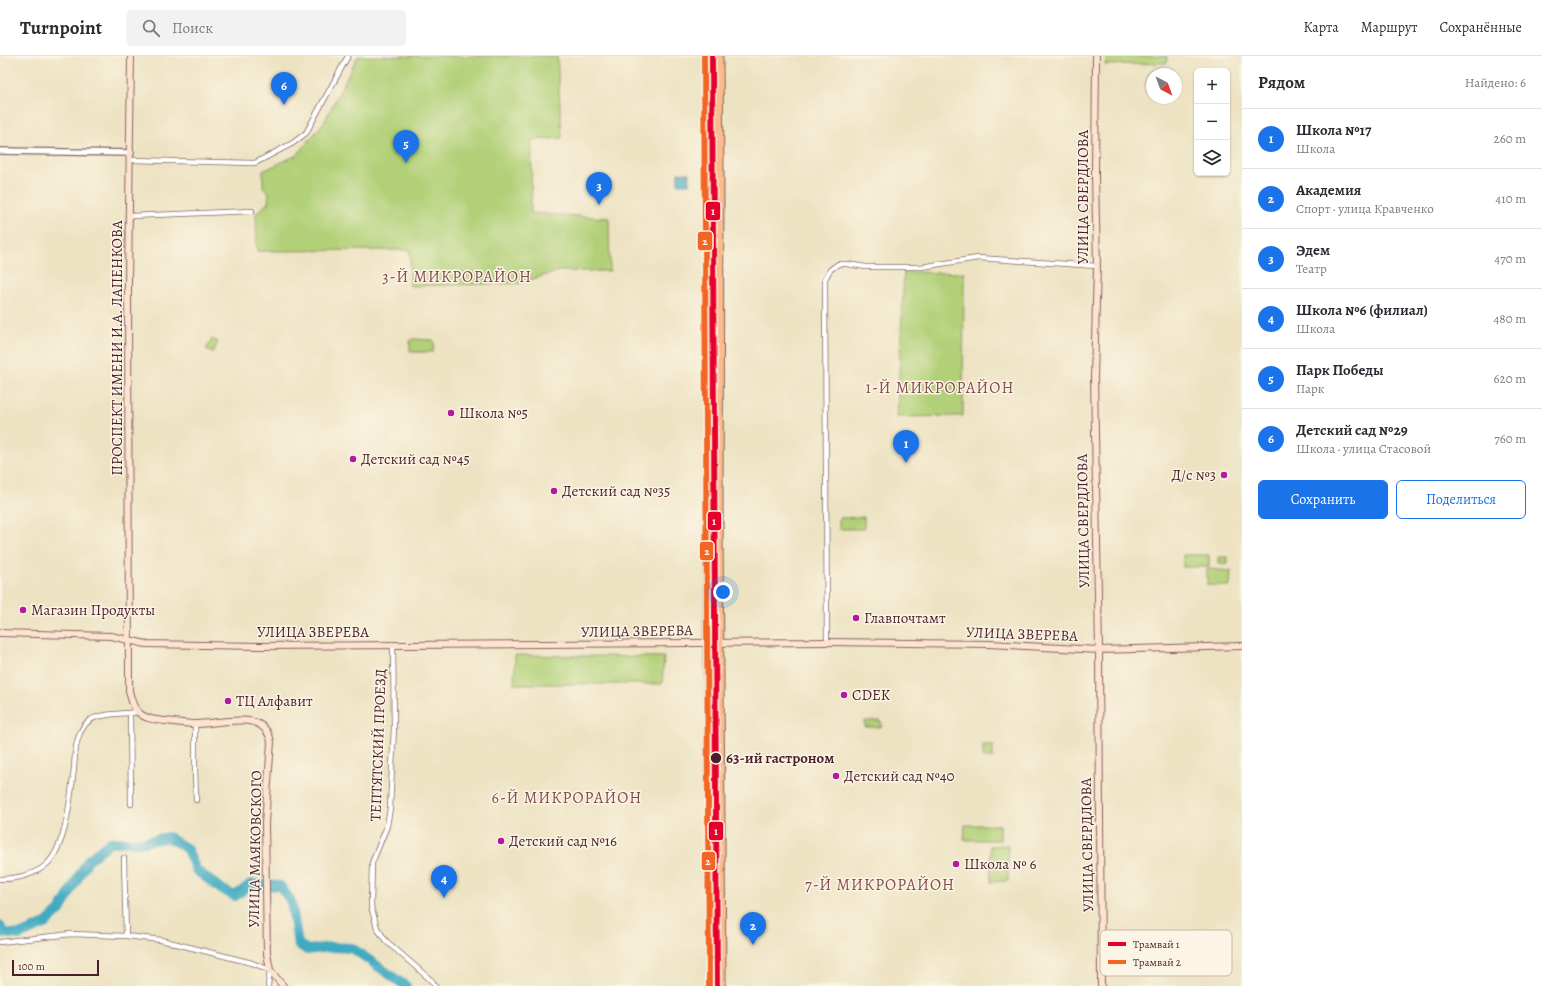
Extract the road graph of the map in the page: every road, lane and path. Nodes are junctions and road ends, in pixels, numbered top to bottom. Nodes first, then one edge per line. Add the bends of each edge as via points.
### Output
1 (131, 56) edge
2 (348, 56) edge
3 (706, 56) edge
4 (719, 56) edge
5 (1096, 56) edge
6 (706, 96) junction
7 (719, 96) junction
8 (0, 151) edge
9 (131, 153) junction
10 (131, 160) junction
11 (252, 211) dead end
12 (130, 216) junction
13 (1097, 266) junction
14 (706, 332) junction
15 (719, 332) junction
16 (706, 372) junction
17 (719, 372) junction
18 (706, 412) junction
19 (719, 412) junction
20 (707, 454) junction
21 (719, 454) junction
22 (707, 494) junction
23 (719, 494) junction
24 (707, 521) junction
25 (719, 521) junction
26 (708, 568) junction
27 (719, 568) junction
28 (0, 633) edge
29 (128, 640) junction
30 (827, 642) junction
31 (707, 643) junction
32 (720, 643) junction
33 (393, 644) junction
34 (1242, 646) edge
35 (1099, 650) junction
36 (720, 702) junction
37 (708, 703) junction
38 (138, 712) junction
39 (130, 713) junction
40 (196, 724) junction
41 (196, 800) dead end
42 (132, 804) dead end
43 (124, 858) dead end
44 (722, 861) junction
45 (709, 862) junction
46 (0, 879) edge
47 (709, 898) junction
48 (722, 898) junction
49 (1101, 930) edge
50 (126, 936) junction
51 (0, 942) edge
52 (270, 970) junction
53 (1101, 976) edge
54 (268, 986) edge
55 (283, 986) edge
56 (435, 986) edge
57 (710, 986) edge
58 (722, 986) edge
59 (1101, 986) edge

1 - 9 main road, ПРОСПЕКТ ИМЕНИ И.А. ЛАПЕНКОВА
2 - 10 street via 306,133 293,143 255,162
3 - 6 main road
4 - 7 main road
5 - 13 main road, УЛИЦА СВЕРДЛОВА
6 - 7 street
6 - 14 main road
7 - 15 main road
8 - 9 street
9 - 10 main road, ПРОСПЕКТ ИМЕНИ И.А. ЛАПЕНКОВА
10 - 12 main road, ПРОСПЕКТ ИМЕНИ И.А. ЛАПЕНКОВА
11 - 12 street
12 - 29 main road, ПРОСПЕКТ ИМЕНИ И.А. ЛАПЕНКОВА
13 - 30 street via 978,258 920,267 838,264 830,270 825,279
13 - 35 main road, УЛИЦА СВЕРДЛОВА via 1094,385
14 - 15 street
14 - 16 main road
15 - 17 main road
16 - 17 street
16 - 18 main road
17 - 19 main road
18 - 19 street
18 - 20 main road
19 - 21 main road
20 - 21 street
20 - 22 main road
21 - 23 main road
22 - 23 street
22 - 24 main road
23 - 25 main road
24 - 25 street
24 - 26 main road
25 - 27 main road
26 - 27 street
26 - 31 main road
27 - 32 main road
28 - 29 main road, УЛИЦА ЗВЕРЕВА via 111,636
29 - 33 main road, УЛИЦА ЗВЕРЕВА via 146,644 178,645
29 - 38 main road, ПРОСПЕКТ ИМЕНИ И.А. ЛАПЕНКОВА via 129,691 132,704
30 - 32 main road, УЛИЦА ЗВЕРЕВА
30 - 35 main road, УЛИЦА ЗВЕРЕВА via 989,644
31 - 32 main road, УЛИЦА ЗВЕРЕВА
31 - 33 main road, УЛИЦА ЗВЕРЕВА
31 - 37 main road
32 - 36 main road
33 - 56 street, ТЕПТЯТСКИЙ ПРОЕЗД via 394,728 390,808 387,826 372,863 371,906 377,928 386,940
34 - 35 main road, УЛИЦА ЗВЕРЕВА
35 - 49 main road, УЛИЦА СВЕРДЛОВА
36 - 37 street
36 - 44 main road
37 - 45 main road
38 - 39 street
38 - 40 main road via 157,720
39 - 42 street
39 - 46 street via 101,716 90,721 82,730 75,748 71,794 62,837 49,862 38,870 15,878
40 - 41 street
40 - 52 main road, УЛИЦА МАЯКОВСКОГО via 247,720 266,729 270,735 265,877 267,954
43 - 50 street
44 - 45 street
44 - 48 main road
45 - 47 main road
47 - 48 street
47 - 57 main road
48 - 58 main road
50 - 51 street via 72,934
50 - 52 street via 161,940
52 - 54 street
52 - 55 main road
53 - 59 main road, УЛИЦА СВЕРДЛОВА

